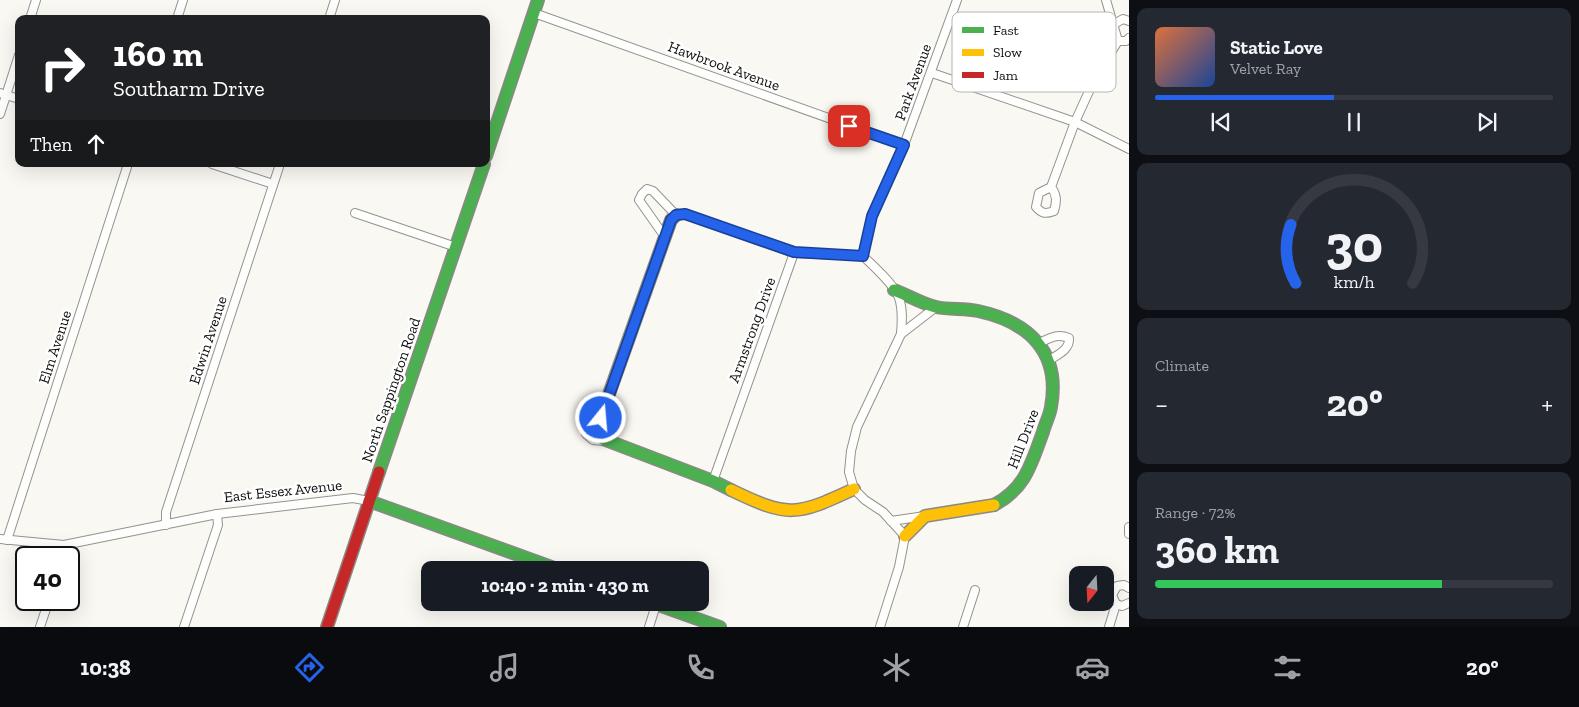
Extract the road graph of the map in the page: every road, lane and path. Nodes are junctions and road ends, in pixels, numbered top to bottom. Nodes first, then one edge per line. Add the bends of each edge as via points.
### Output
1 (36, 0) edge
2 (183, 0) edge
3 (336, 0) edge
4 (538, 0) edge
5 (956, 0) edge
6 (1106, 0) edge
7 (952, 12) edge
8 (952, 12) edge
9 (1110, 12) edge
10 (534, 13) junction
11 (31, 15) edge
12 (178, 15) edge
13 (330, 15) edge
14 (1129, 20) edge
15 (1116, 23) edge
16 (1116, 32) edge
17 (1129, 38) edge
18 (1118, 40) junction
19 (1116, 43) edge
20 (15, 65) edge
21 (932, 73) junction
22 (952, 80) edge
23 (987, 92) edge
24 (1089, 92) edge
25 (3, 94) edge
26 (15, 98) edge
27 (0, 114) edge
28 (1075, 122) junction
29 (490, 144) edge
30 (904, 145) junction
31 (1129, 149) edge
32 (127, 167) edge
33 (221, 167) edge
34 (279, 167) edge
35 (483, 167) edge
36 (273, 184) junction
37 (1051, 187) dead end
38 (355, 213) dead end
39 (676, 215) junction
40 (665, 237) junction
41 (456, 247) junction
42 (794, 252) junction
43 (863, 256) junction
44 (894, 290) junction
45 (936, 307) junction
46 (901, 334) junction
47 (1039, 343) junction
48 (1048, 361) junction
49 (713, 481) junction
50 (854, 489) junction
51 (369, 501) junction
52 (217, 514) junction
53 (925, 516) junction
54 (891, 521) junction
55 (166, 525) junction
56 (1129, 527) edge
57 (1129, 534) edge
58 (905, 536) junction
59 (3, 539) edge
60 (64, 546) joint
61 (535, 561) edge
62 (1129, 588) edge
63 (975, 590) dead end
64 (1129, 603) edge
65 (1116, 604) junction
66 (45, 611) edge
67 (652, 611) edge
68 (673, 611) edge
69 (40, 627) edge
70 (184, 627) edge
71 (327, 627) edge
72 (649, 627) edge
73 (720, 627) edge
74 (880, 627) edge
75 (963, 627) edge
76 (1109, 627) edge

1 - 11 street
2 - 12 street
3 - 13 street
4 - 10 street
5 - 7 street, Park Avenue
6 - 9 street
8 - 21 street, Park Avenue
10 - 29 street
10 - 30 street, Hawbrook Avenue
14 - 15 street
16 - 18 street
17 - 18 street
18 - 19 street
20 - 25 street
21 - 22 street
21 - 30 street, Park Avenue
23 - 28 street
24 - 28 street
25 - 26 street
25 - 27 street
28 - 31 street
28 - 37 street
30 - 43 street, Park Avenue via 872,216
32 - 59 street, Elm Avenue
33 - 36 street
34 - 36 street, Edwin Avenue
35 - 41 street, North Sappington Road
36 - 55 street, Edwin Avenue via 166,512
38 - 41 street
39 - 40 street
39 - 40 street via 653,191 647,189 642,194 640,203
39 - 42 street via 685,214
40 - 49 street via 600,427 602,437
41 - 51 street, North Sappington Road
42 - 43 street
42 - 49 street, Armstrong Drive
43 - 44 street, Hill Drive
44 - 45 street, Hill Drive
44 - 46 street, Hill Drive via 899,297
45 - 46 street, Hill Drive
45 - 47 street, Hill Drive via 977,311 1005,319
46 - 50 street, Hill Drive via 858,427 849,472
47 - 48 street, Hill Drive
47 - 48 street via 1054,336 1069,338 1066,349
48 - 53 street, Hill Drive via 1053,386 1051,408 1029,470 1018,488 994,504
49 - 50 street via 762,505 783,511 817,506
50 - 54 street
51 - 52 street, East Essex Avenue via 353,498
51 - 61 street, East Essex Avenue
51 - 71 street, North Sappington Road
52 - 55 street, East Essex Avenue
52 - 70 street via 218,525
53 - 54 street, Hill Drive
53 - 58 street
54 - 58 street
55 - 60 street, East Essex Avenue
56 - 57 street
58 - 74 street
59 - 60 street, East Essex Avenue
62 - 65 street via 1120,585 1114,588 1112,598
63 - 75 street
64 - 65 street
65 - 76 street
66 - 69 street
67 - 72 street
68 - 73 street

